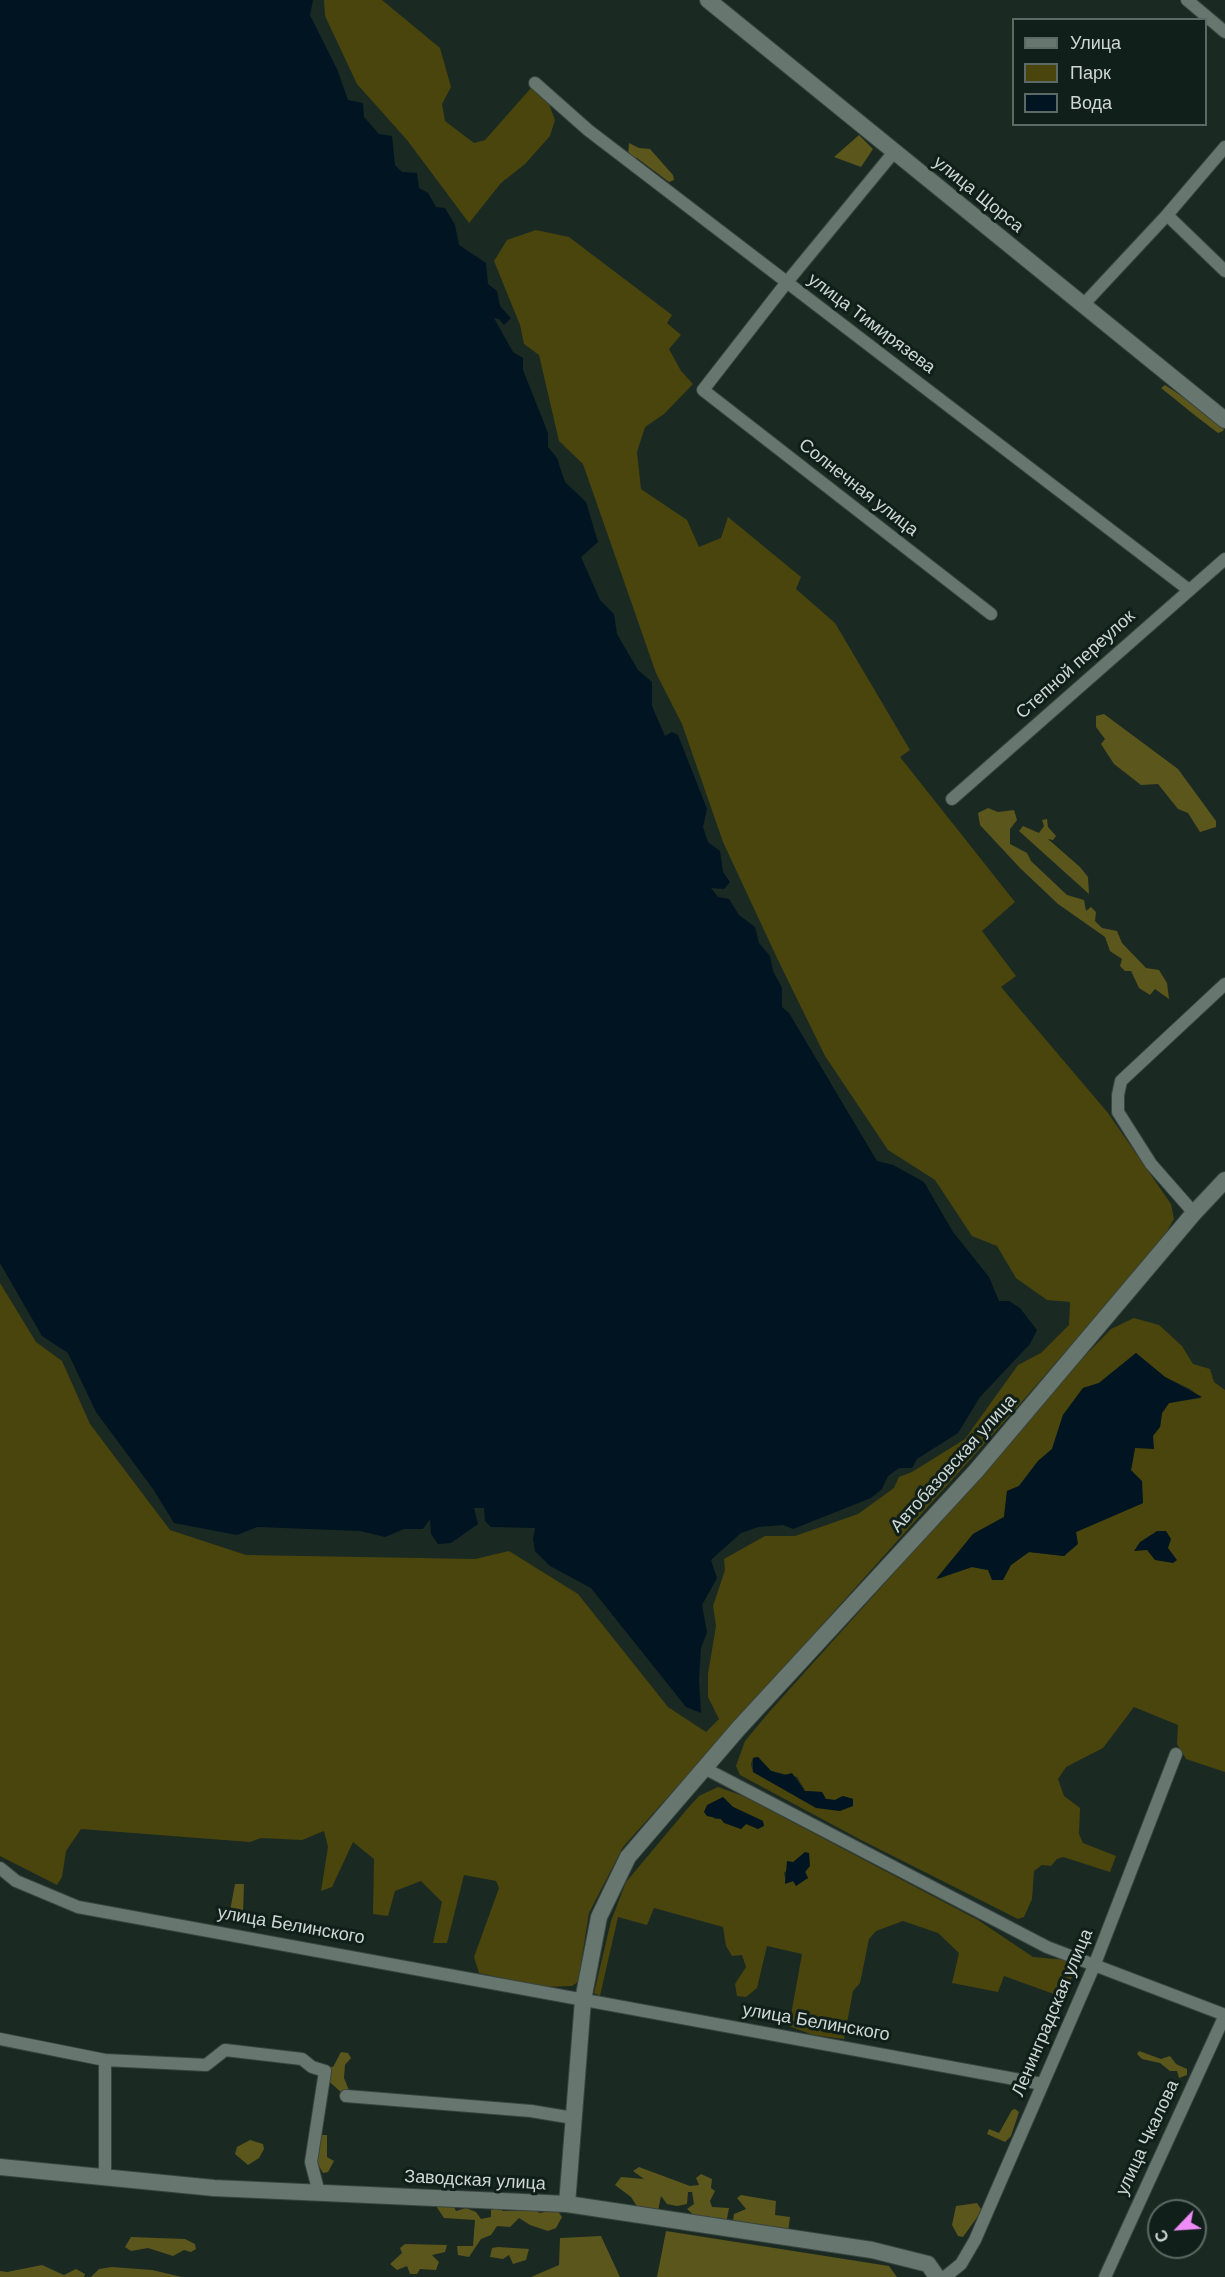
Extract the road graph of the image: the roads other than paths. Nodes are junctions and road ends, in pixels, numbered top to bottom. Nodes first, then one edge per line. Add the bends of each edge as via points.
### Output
1 (708, 0) edge
2 (1187, 0) edge
3 (1225, 32) edge
4 (535, 83) dead end
5 (1225, 147) edge
6 (894, 152) junction
7 (1167, 215) junction
8 (1225, 271) edge
9 (787, 282) junction
10 (1083, 305) junction
11 (1225, 420) edge
12 (1225, 559) edge
13 (1189, 590) junction
14 (991, 614) dead end
15 (952, 799) dead end
16 (1225, 984) edge
17 (1221, 1190) edge
18 (1194, 1213) junction
19 (1176, 1754) dead end
20 (706, 1769) junction
21 (0, 1868) edge
22 (1094, 1966) junction
23 (583, 2000) junction
24 (1225, 2015) edge
25 (0, 2039) edge
26 (105, 2060) junction
27 (1042, 2084) junction
28 (346, 2096) dead end
29 (573, 2118) junction
30 (0, 2167) edge
31 (105, 2178) junction
32 (319, 2193) junction
33 (567, 2204) junction
34 (937, 2277) edge
35 (945, 2277) edge
36 (1105, 2277) edge

1 - 6 street, улица Щорса
2 - 3 street
4 - 9 street, улица Тимирязева via 588,130
5 - 7 street
6 - 9 street
6 - 10 street, улица Щорса
7 - 8 street
7 - 10 street
9 - 13 street, улица Тимирязева
9 - 14 street, Солнечная улица via 703,390
10 - 11 street, улица Щорса
12 - 13 street, Степной переулок
13 - 15 street, Степной переулок
16 - 18 street via 1121,1081 1118,1095 1118,1112 1134,1138
17 - 18 street, Автобазовская улица
18 - 20 street, Автобазовская улица via 976,1471 739,1728
19 - 22 street, Ленинградская улица
20 - 22 street via 1047,1947
20 - 23 street via 628,1857 599,1917
21 - 23 street, улица Белинского via 16,1881 78,1907
22 - 24 street
22 - 27 street, Ленинградская улица
23 - 27 street, улица Белинского
23 - 29 street
24 - 36 street, улица Чкалова
25 - 26 street
26 - 31 street
26 - 32 street via 206,2065 225,2050 302,2059 325,2071 310,2162
27 - 35 street, Ленинградская улица via 975,2240 961,2264
28 - 29 street
29 - 33 street
30 - 31 street, Заводская улица
31 - 32 street, Заводская улица
32 - 33 street, Заводская улица
33 - 34 street, Заводская улица via 872,2250 928,2264

